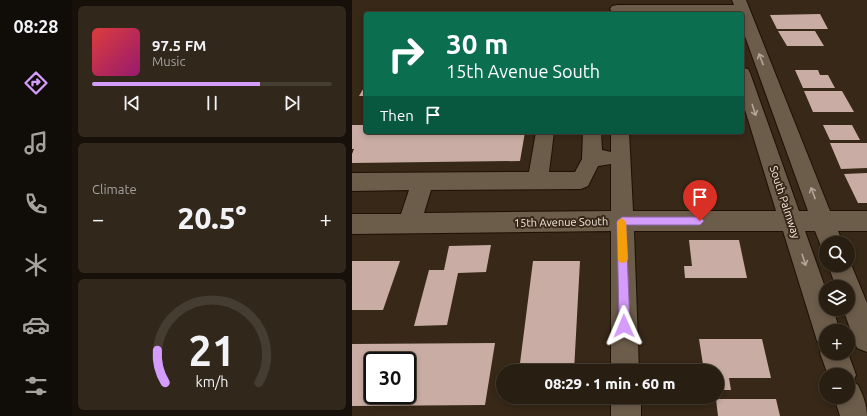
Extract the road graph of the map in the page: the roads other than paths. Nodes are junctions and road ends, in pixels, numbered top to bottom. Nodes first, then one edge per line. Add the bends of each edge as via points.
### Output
1 (740, 4) edge
2 (617, 8) edge
3 (720, 8) edge
4 (744, 14) edge
5 (744, 79) edge
6 (545, 134) edge
7 (592, 134) edge
8 (620, 134) edge
9 (620, 158) junction
10 (592, 159) junction
11 (538, 180) junction
12 (423, 181) junction
13 (352, 182) edge
14 (622, 221) junction
15 (791, 221) junction
16 (823, 221) junction
17 (867, 221) edge
18 (352, 224) edge
19 (408, 224) junction
20 (828, 236) edge
21 (843, 272) edge
22 (825, 324) edge
23 (867, 338) edge
24 (625, 364) edge
25 (626, 404) edge
26 (851, 404) edge
27 (626, 416) edge
28 (855, 416) edge

1 - 3 street
2 - 3 street
16 -> 4 street
5 -> 15 street, South Palmway
6 - 11 street
7 - 10 street
8 - 9 street
9 - 10 street
9 - 14 street
10 - 11 street via 581,180
11 - 12 street
12 - 13 street
12 - 19 street
14 - 15 street, 15th Avenue South
14 - 19 street, 15th Avenue South
14 - 24 street
15 - 16 street, 15th Avenue South
15 -> 22 street, South Palmway
16 - 17 street, 15th Avenue South
16 - 20 street
18 - 19 street, 15th Avenue South
21 - 23 street
25 - 27 street
26 - 28 street

